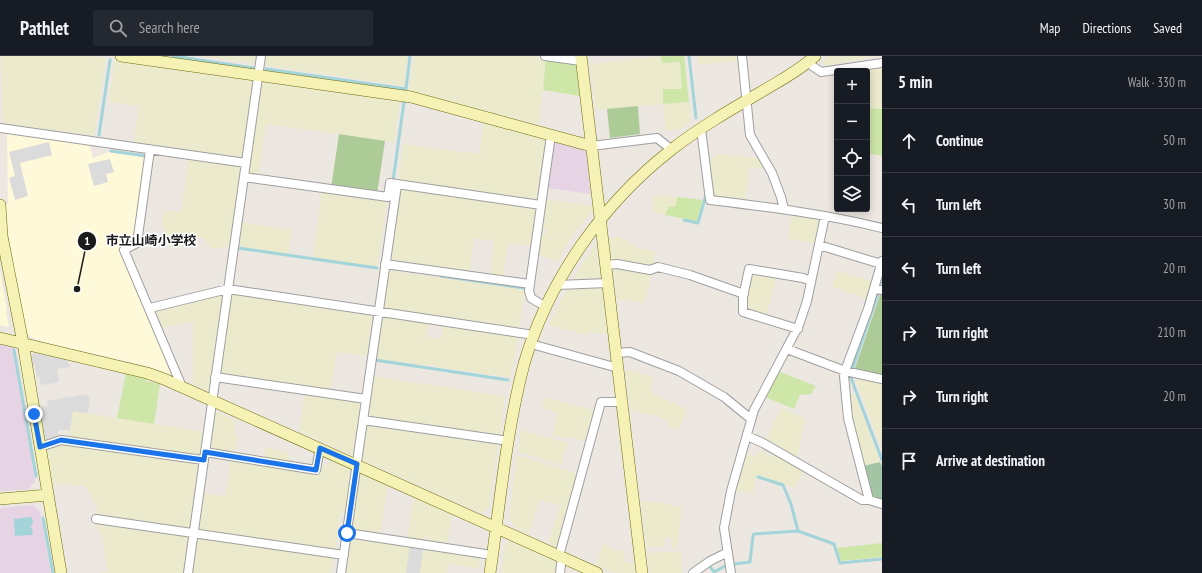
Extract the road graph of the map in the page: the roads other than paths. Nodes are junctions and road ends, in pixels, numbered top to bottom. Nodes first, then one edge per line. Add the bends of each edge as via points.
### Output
1 (121, 56) edge
2 (261, 56) edge
3 (545, 56) edge
4 (742, 56) edge
5 (581, 58) edge
6 (811, 59) edge
7 (882, 62) edge
8 (258, 76) junction
9 (747, 100) junction
10 (0, 128) edge
11 (702, 129) junction
12 (551, 135) junction
13 (591, 146) junction
14 (150, 150) junction
15 (672, 150) junction
16 (246, 163) junction
17 (244, 177) junction
18 (397, 184) junction
19 (541, 205) junction
20 (0, 206) edge
21 (784, 209) junction
22 (825, 216) junction
23 (600, 221) junction
24 (882, 228) edge
25 (819, 245) junction
26 (882, 263) edge
27 (385, 264) junction
28 (606, 265) junction
29 (811, 281) junction
30 (608, 283) junction
31 (530, 284) junction
32 (557, 285) junction
33 (228, 289) junction
34 (878, 290) edge
35 (744, 294) junction
36 (546, 307) junction
37 (150, 308) junction
38 (378, 311) junction
39 (798, 329) junction
40 (0, 338) edge
41 (533, 340) junction
42 (22, 343) junction
43 (787, 349) junction
44 (616, 353) junction
45 (618, 368) junction
46 (845, 371) junction
47 (215, 377) junction
48 (882, 379) edge
49 (182, 386) junction
50 (212, 399) junction
51 (366, 399) junction
52 (622, 402) junction
53 (363, 420) junction
54 (751, 420) junction
55 (748, 436) junction
56 (509, 441) junction
57 (40, 447) junction
58 (320, 448) junction
59 (204, 456) junction
60 (357, 464) junction
61 (48, 495) junction
62 (0, 499) edge
63 (869, 500) junction
64 (882, 504) edge
65 (96, 519) dead end
66 (496, 527) junction
67 (193, 533) junction
68 (347, 533) junction
69 (728, 552) junction
70 (344, 555) junction
71 (492, 555) junction
72 (560, 556) junction
73 (61, 573) edge
74 (188, 573) edge
75 (341, 573) edge
76 (490, 573) edge
77 (560, 573) edge
78 (597, 573) edge
79 (642, 573) edge
80 (693, 573) edge
81 (731, 573) edge

1 - 8 street
2 - 8 street
3 - 5 street
4 - 9 street
5 - 13 street
6 - 7 street via 821,72
6 - 9 street
8 - 12 street via 411,97
8 - 16 street
9 - 11 street
9 - 21 street via 750,134 772,173
10 - 14 street
11 - 15 street
11 - 21 street via 710,200
12 - 13 street
12 - 19 street
13 - 15 street via 657,138
13 - 23 street
14 - 16 street
14 - 37 street via 137,243 124,250
15 - 23 street via 626,190
16 - 17 street
17 - 18 street via 388,197 390,183
17 - 33 street
18 - 19 street
18 - 27 street
19 - 31 street
20 - 42 street via 2,236
21 - 22 street
22 - 24 street
22 - 25 street
23 - 28 street
23 - 32 street via 573,257
25 - 26 street
25 - 29 street
26 - 34 street
27 - 31 street
27 - 38 street
28 - 30 street
28 - 35 street via 617,264 650,270 658,267
29 - 35 street via 749,269
29 - 39 street
30 - 32 street
30 - 44 street
31 - 36 street via 531,298
32 - 36 street
33 - 37 street
33 - 38 street
33 - 47 street
34 - 46 street
35 - 39 street via 743,312
36 - 41 street
37 - 49 street
38 - 41 street
38 - 51 street
39 - 43 street
40 - 42 street
41 - 45 street
41 - 56 street via 516,397
42 - 49 street via 147,373
42 - 57 street
43 - 46 street
43 - 54 street via 760,397
44 - 45 street
44 - 54 street via 630,352 678,370 724,397
45 - 52 street
46 - 48 street
46 - 63 street via 848,418
47 - 50 street
47 - 51 street
49 - 50 street
50 - 58 street
50 - 59 street
51 - 53 street
52 - 72 street via 601,402
52 - 79 street
53 - 56 street
53 - 60 street
54 - 55 street
55 - 63 street via 862,500
55 - 69 street via 739,460 725,516
56 - 66 street
57 - 59 street via 61,440
57 - 61 street
58 - 59 street via 316,470
58 - 60 street
59 - 67 street
60 - 66 street
60 - 68 street
61 - 62 street
61 - 73 street
63 - 64 street
65 - 67 street
66 - 71 street
66 - 72 street
67 - 70 street
67 - 74 street
68 - 70 street
68 - 71 street
69 - 80 street
69 - 81 street
70 - 75 street
71 - 76 street
72 - 77 street
72 - 78 street

